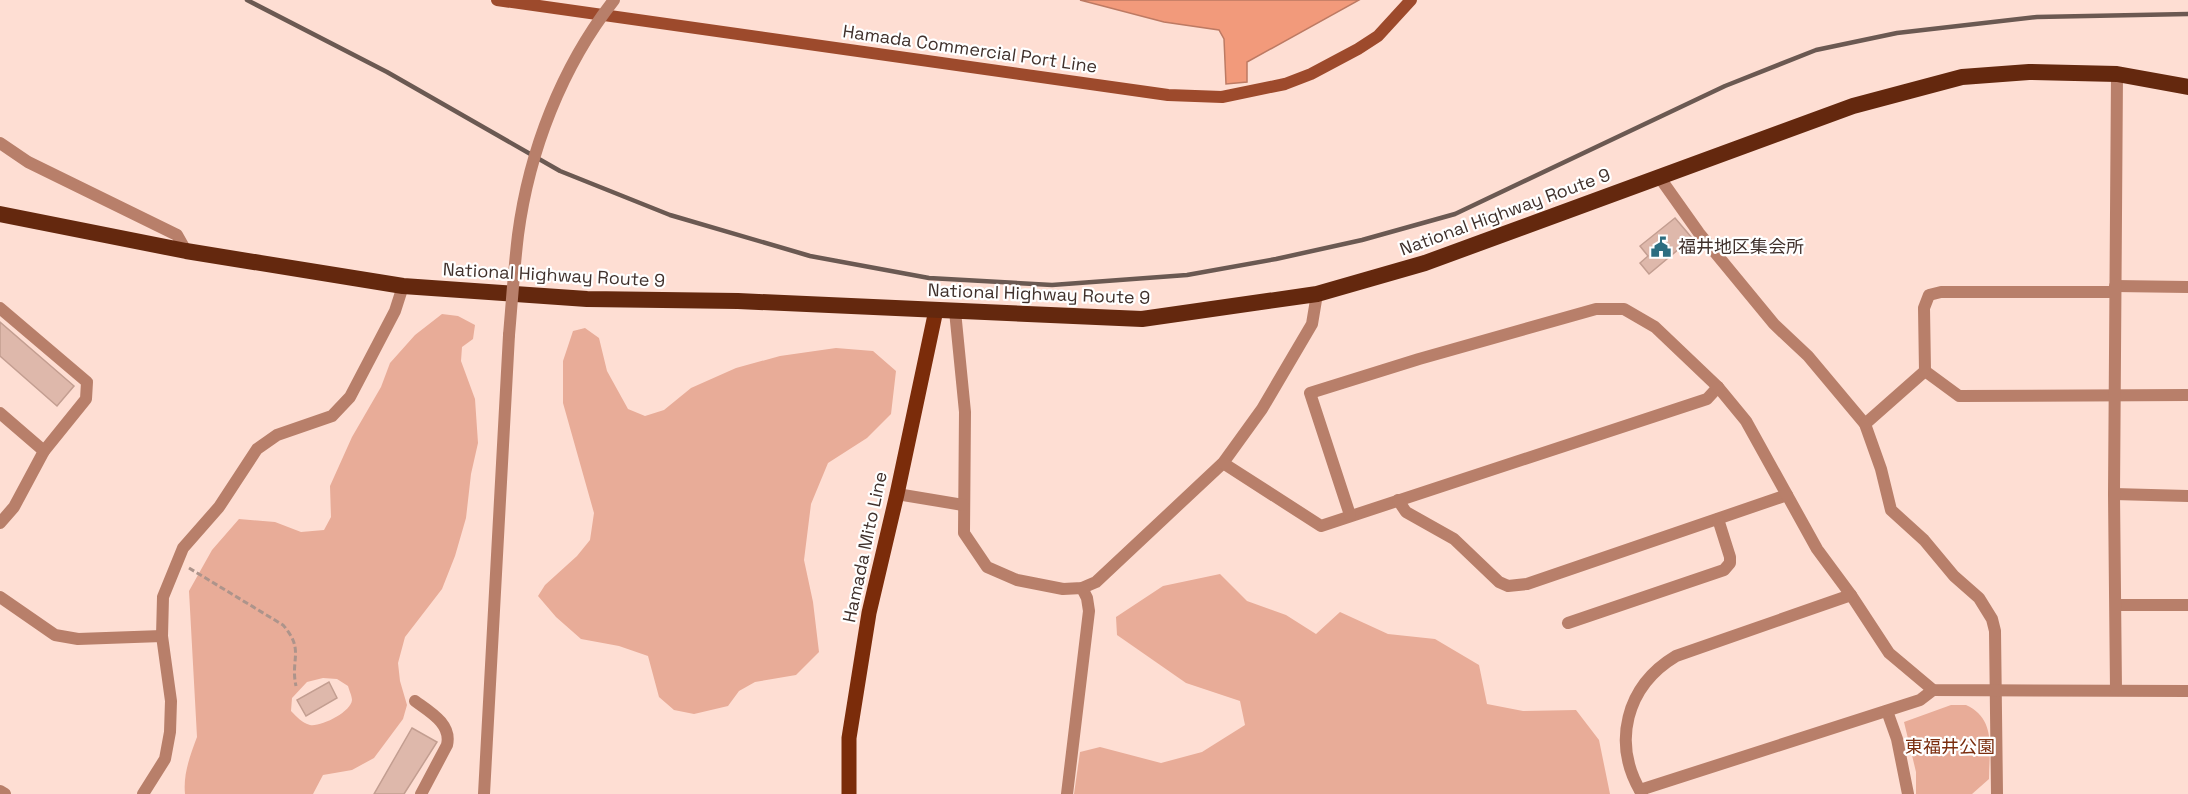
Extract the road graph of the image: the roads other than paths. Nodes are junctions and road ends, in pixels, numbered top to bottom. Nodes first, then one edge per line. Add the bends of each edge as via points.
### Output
1 (497, 0) edge
2 (614, 0) edge
3 (1411, 0) edge
4 (2117, 75) junction
5 (2188, 87) edge
6 (0, 143) edge
7 (1660, 178) junction
8 (0, 214) edge
9 (186, 250) junction
10 (403, 286) junction
11 (2188, 287) edge
12 (2115, 289) junction
13 (1317, 294) junction
14 (0, 308) edge
15 (936, 310) junction
16 (955, 311) junction
17 (1925, 371) junction
18 (1718, 387) junction
19 (2188, 395) edge
20 (2115, 396) junction
21 (0, 413) edge
22 (1865, 424) junction
23 (44, 451) junction
24 (1223, 463) junction
25 (897, 494) junction
26 (2114, 494) junction
27 (1787, 495) junction
28 (2188, 496) edge
29 (1398, 500) junction
30 (963, 505) junction
31 (1350, 515) junction
32 (1718, 519) junction
33 (0, 523) edge
34 (1082, 588) junction
35 (1851, 596) junction
36 (0, 597) edge
37 (2116, 605) junction
38 (2188, 605) edge
39 (1568, 623) dead end
40 (162, 636) junction
41 (1933, 690) junction
42 (1995, 690) junction
43 (2116, 690) junction
44 (2188, 691) edge
45 (415, 701) dead end
46 (1887, 711) junction
47 (0, 791) edge
48 (1641, 792) edge
49 (5, 794) edge
50 (143, 794) edge
51 (421, 794) edge
52 (484, 794) edge
53 (849, 794) edge
54 (1067, 794) edge
55 (1908, 794) edge
56 (1997, 794) edge

1 - 3 main road, Hamada Commercial Port Line via 1156,93 1222,97 1285,84 1337,61 1378,36
2 - 52 street, bridge via 568,72 545,123 518,233 508,335
4 - 5 highway, National Highway Route 9
4 - 7 highway, National Highway Route 9 via 2029,72 1962,77 1853,106
4 - 12 street
6 - 9 street via 28,162 177,235
7 - 13 highway, National Highway Route 9 via 1425,262
7 - 22 street via 1699,234
8 - 9 highway, National Highway Route 9
9 - 10 highway, National Highway Route 9
10 - 15 highway, National Highway Route 9 via 587,299
10 - 40 street via 395,311 350,398 332,416 277,435 257,449 219,507 183,548 163,597
11 - 12 street
12 - 17 street via 1934,292 1924,308
12 - 20 street
13 - 16 highway, National Highway Route 9 via 1142,319
13 - 24 street via 1312,324 1263,409
14 - 23 street via 87,382 86,399
15 - 16 highway, National Highway Route 9
15 - 25 main road, Hamada Mito Line
16 - 30 street via 965,412
17 - 20 street via 1959,396
17 - 22 street
18 - 27 street via 1746,421
18 - 29 street via 1707,399
18 - 31 street via 1655,327 1624,309 1596,309 1310,393
19 - 20 street
20 - 26 street
21 - 23 street
22 - 42 street via 1891,510 1979,598 1992,619
23 - 33 street via 14,507
24 - 31 street via 1321,525
24 - 34 street via 1095,582
25 - 30 street
25 - 53 main road, Hamada Mito Line via 869,614 849,738
26 - 28 street
26 - 37 street
27 - 32 street
27 - 35 street via 1817,549
29 - 31 street
29 - 32 street via 1406,512 1454,539 1508,586 1527,584
30 - 34 street via 964,532 987,567 1049,588
32 - 39 street via 1730,557 1724,570
34 - 54 street via 1089,611
35 - 41 street via 1889,653
35 - 48 street via 1676,656 1653,673 1634,701 1626,734 1631,771
36 - 40 street via 55,634 78,639
37 - 38 street
37 - 43 street
40 - 50 street via 171,701 170,732 165,759
41 - 42 street
41 - 46 street via 1920,700
42 - 43 street
42 - 56 street
43 - 44 street
45 - 51 street via 441,722 449,737
46 - 48 street
46 - 55 street
47 - 49 street

